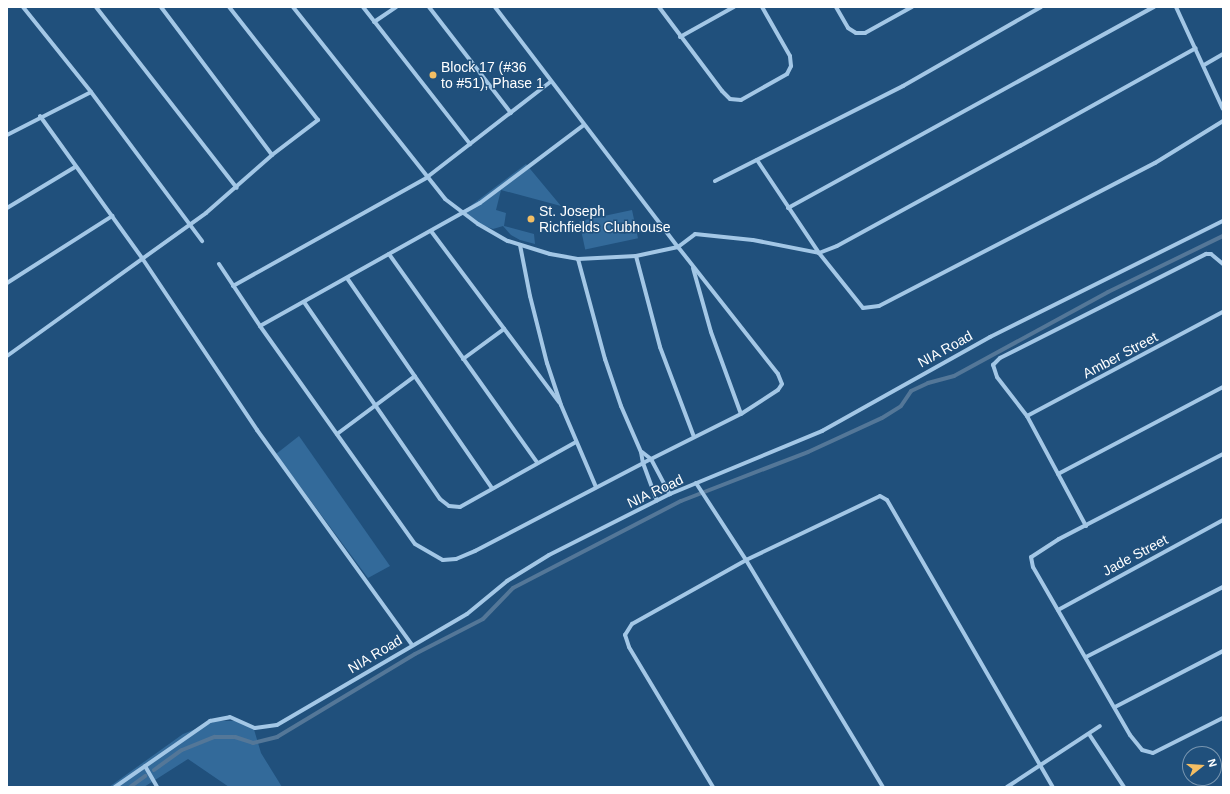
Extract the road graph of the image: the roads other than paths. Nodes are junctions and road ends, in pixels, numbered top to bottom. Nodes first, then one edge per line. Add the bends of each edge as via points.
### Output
1 (24, 7) edge
2 (96, 7) edge
3 (161, 7) edge
4 (230, 7) edge
5 (293, 7) edge
6 (363, 7) edge
7 (396, 7) edge
8 (429, 7) edge
9 (495, 7) edge
10 (659, 7) edge
11 (734, 7) edge
12 (762, 7) edge
13 (836, 7) edge
14 (912, 7) edge
15 (1041, 7) edge
16 (1154, 7) edge
17 (1176, 7) edge
18 (374, 22) junction
19 (680, 37) junction
20 (1196, 48) junction
21 (1223, 54) edge
22 (1204, 65) junction
23 (550, 82) junction
24 (91, 92) junction
25 (1223, 109) edge
26 (511, 113) junction
27 (40, 116) junction
28 (1223, 122) edge
29 (584, 126) junction
30 (7, 135) edge
31 (470, 144) junction
32 (272, 155) junction
33 (757, 160) junction
34 (75, 167) junction
35 (426, 178) junction
36 (715, 181) dead end
37 (237, 188) junction
38 (7, 208) edge
39 (788, 208) junction
40 (463, 214) junction
41 (112, 216) junction
42 (1223, 221) edge
43 (191, 224) junction
44 (431, 231) junction
45 (202, 241) dead end
46 (520, 245) junction
47 (678, 247) junction
48 (819, 253) junction
49 (389, 254) junction
50 (636, 256) junction
51 (142, 258) junction
52 (578, 259) junction
53 (219, 264) dead end
54 (1223, 264) edge
55 (692, 266) junction
56 (347, 278) junction
57 (7, 283) edge
58 (233, 286) junction
59 (304, 302) junction
60 (1223, 312) edge
61 (260, 326) junction
62 (504, 329) junction
63 (7, 356) edge
64 (463, 359) junction
65 (415, 376) junction
66 (1223, 387) edge
67 (561, 405) junction
68 (376, 406) junction
69 (741, 414) junction
70 (1027, 416) junction
71 (337, 434) junction
72 (694, 437) junction
73 (576, 442) junction
74 (641, 452) junction
75 (1223, 454) edge
76 (651, 459) junction
77 (537, 462) junction
78 (643, 463) junction
79 (1058, 474) junction
80 (696, 483) junction
81 (596, 487) junction
82 (492, 488) junction
83 (670, 494) junction
84 (657, 501) junction
85 (1223, 520) edge
86 (1086, 526) junction
87 (746, 560) junction
88 (1223, 587) edge
89 (1058, 610) junction
90 (412, 645) junction
91 (1223, 651) edge
92 (1086, 657) junction
93 (1115, 707) junction
94 (1223, 718) edge
95 (1100, 726) dead end
96 (1088, 734) junction
97 (145, 766) junction
98 (1041, 766) junction
99 (115, 787) edge
100 (157, 787) edge
101 (713, 787) edge
102 (882, 787) edge
103 (1007, 787) edge
104 (1053, 787) edge
105 (1124, 787) edge

1 - 24 street
2 - 37 street
3 - 32 street
4 - 32 street via 318,120
5 - 35 street
6 - 18 street
7 - 18 street
8 - 26 street
9 - 23 street
10 - 19 street
11 - 19 street
12 - 19 street via 790,56 791,66 786,74 741,100 730,99 722,91
13 - 14 street via 848,28 856,33 865,33
15 - 33 street via 903,86
16 - 39 street
17 - 20 street
18 - 31 street
20 - 22 street
20 - 48 street via 837,246
21 - 22 street
22 - 25 street
23 - 26 street
23 - 29 street
24 - 27 street
24 - 43 street
26 - 31 street
27 - 30 street
27 - 34 street
28 - 48 street via 1155,163 879,306 864,308 858,304
29 - 40 street
29 - 47 street
31 - 35 street
32 - 37 street
33 - 36 street
33 - 39 street
34 - 38 street
34 - 41 street
35 - 40 street
35 - 58 street
37 - 43 street
39 - 48 street
40 - 44 street
40 - 46 street via 508,241
41 - 51 street
41 - 57 street
42 - 80 street, NIA Road via 990,337 822,431
43 - 45 street
43 - 51 street
44 - 49 street
44 - 62 street
46 - 52 street
46 - 67 street via 530,296
47 - 48 street via 695,234 753,240
47 - 50 street
47 - 55 street
49 - 56 street
49 - 64 street
50 - 52 street
50 - 72 street via 660,347
51 - 63 street
51 - 90 street via 258,430
52 - 74 street via 605,359 621,406
53 - 58 street
54 - 70 street via 1211,254 1206,254 996,361 992,370
55 - 69 street via 711,332
55 - 69 street via 781,380 778,390
56 - 59 street
56 - 65 street
58 - 61 street
59 - 61 street
59 - 68 street
60 - 70 street, Amber Street
61 - 71 street
62 - 64 street
62 - 67 street
64 - 77 street
65 - 68 street
65 - 82 street
66 - 79 street
67 - 73 street
68 - 71 street
68 - 82 street via 440,499 449,506 460,507
69 - 72 street
70 - 79 street
71 - 81 street via 415,544 443,560 475,551
72 - 76 street
73 - 77 street
73 - 81 street
74 - 76 street
74 - 78 street
75 - 86 street
76 - 78 street
76 - 83 street
77 - 82 street
78 - 81 street
78 - 84 street
79 - 86 street
80 - 83 street, NIA Road
80 - 87 street
83 - 84 street, NIA Road
84 - 90 street, NIA Road via 549,555 507,582 467,614
85 - 89 street, Jade Street
86 - 89 street via 1031,557 1033,567
87 - 98 street via 872,498 880,496 887,500
87 - 101 street via 632,624 625,634 629,647
87 - 102 street
88 - 92 street
89 - 92 street
90 - 97 street, NIA Road via 277,725 255,728 230,717 210,721
91 - 93 street
92 - 93 street
93 - 94 street via 1142,750 1152,753
95 - 96 street
96 - 98 street
96 - 105 street
97 - 99 street, NIA Road
97 - 100 street
98 - 103 street
98 - 104 street

